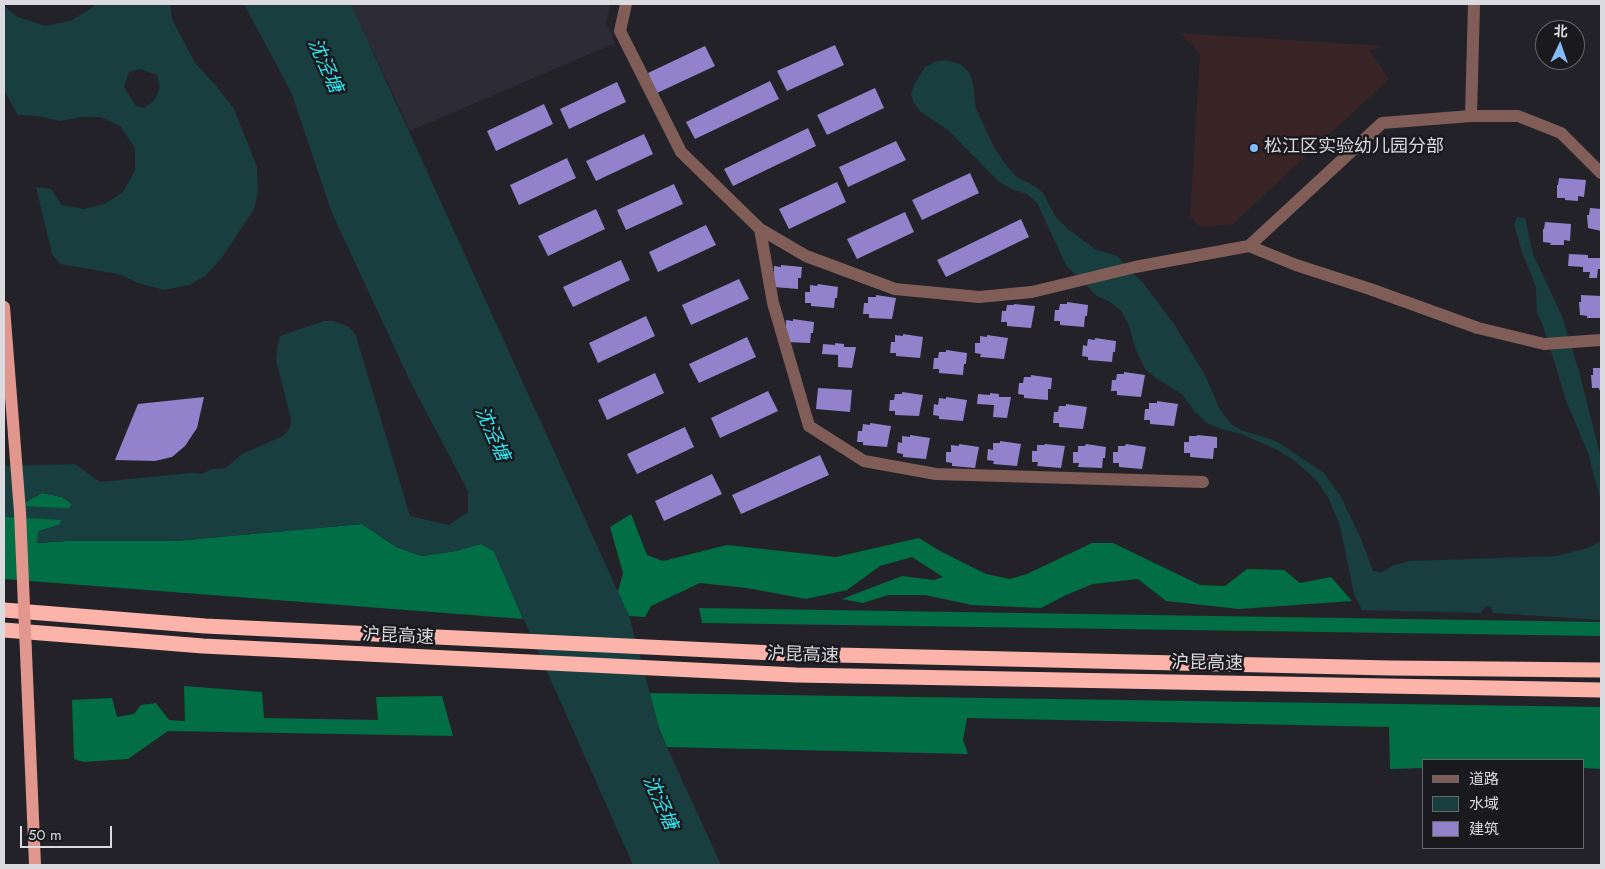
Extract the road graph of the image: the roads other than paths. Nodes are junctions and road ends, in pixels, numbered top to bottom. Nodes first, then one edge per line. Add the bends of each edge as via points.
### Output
1 (626, 4) edge
2 (1474, 4) edge
3 (1471, 116) junction
4 (1601, 173) edge
5 (760, 228) junction
6 (1249, 246) junction
7 (4, 307) edge
8 (1601, 340) edge
9 (1203, 482) dead end
10 (4, 610) edge
11 (4, 630) edge
12 (1601, 670) edge
13 (1601, 690) edge
14 (35, 865) edge

1 - 5 street via 620,31 681,152
2 - 3 street
3 - 4 street via 1518,116 1561,133
3 - 6 street via 1382,123
5 - 6 street via 806,256 895,289 979,297 1032,292 1135,267
5 - 9 street via 773,303 809,426 864,461 936,474
6 - 8 street via 1478,328 1544,344
7 - 14 main road, bridge via 20,512
10 - 12 highway, 沪昆高速 via 205,626 795,654
11 - 13 highway, 沪昆高速 via 203,646 796,675

